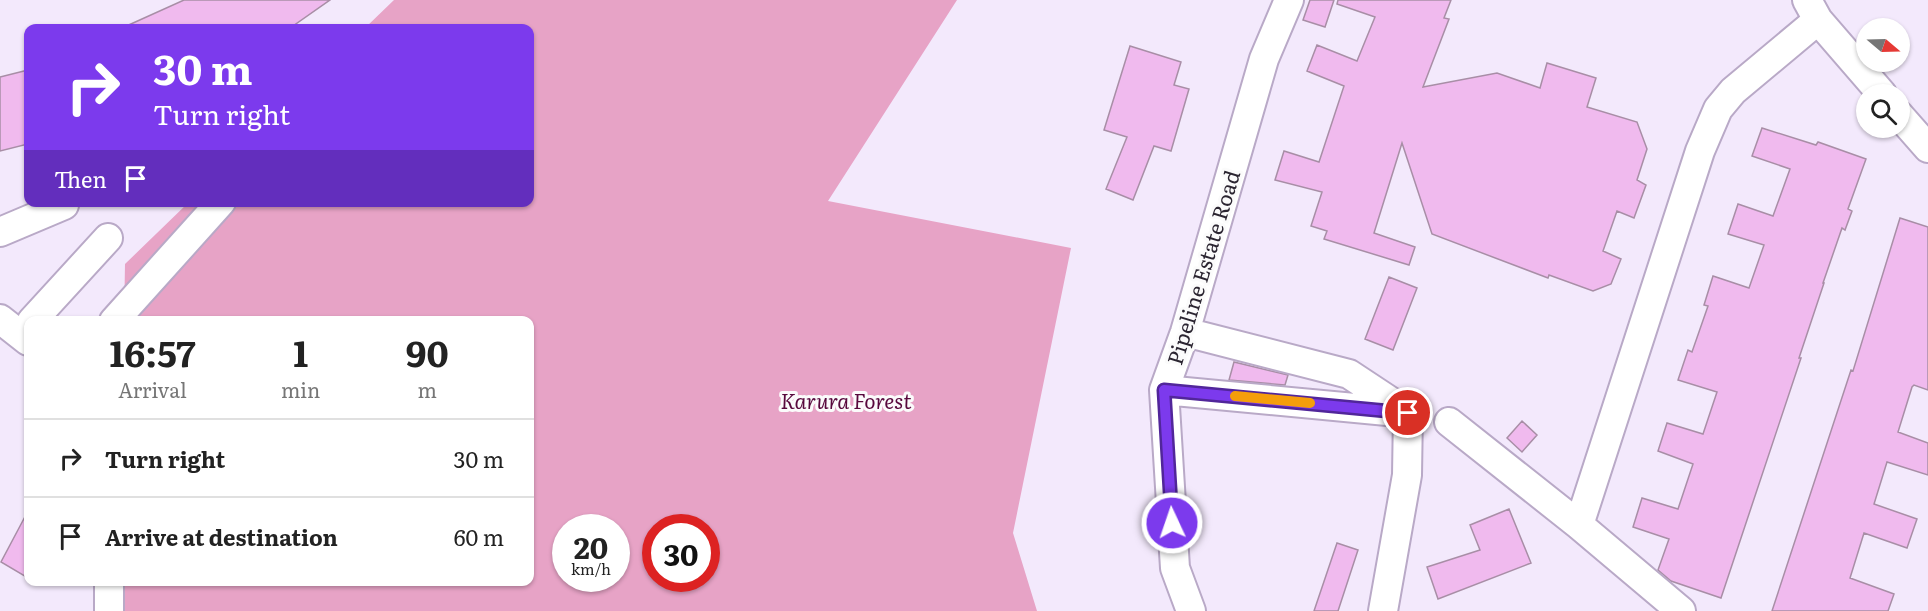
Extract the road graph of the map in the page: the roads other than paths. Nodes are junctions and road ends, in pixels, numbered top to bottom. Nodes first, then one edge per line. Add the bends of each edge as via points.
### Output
1 (1289, 0) edge
2 (1812, 10) edge
3 (1874, 84) edge
4 (1910, 128) edge
5 (1928, 148) edge
6 (59, 207) edge
7 (217, 207) edge
8 (0, 232) edge
9 (108, 238) dead end
10 (33, 316) edge
11 (118, 316) edge
12 (1185, 332) junction
13 (1164, 390) junction
14 (1408, 413) junction
15 (1449, 422) dead end
16 (1579, 525) junction
17 (109, 586) edge
18 (109, 611) edge
19 (1191, 611) edge
20 (1383, 611) edge
21 (1681, 611) edge

1 - 12 street, Pipeline Estate Road via 1264,59
2 - 3 street
2 - 16 street via 1718,109 1700,151
4 - 5 street
6 - 8 street
7 - 11 street
9 - 10 street
12 - 13 street, Pipeline Estate Road
12 - 14 street via 1349,374
13 - 14 street
13 - 19 street, Pipeline Estate Road via 1175,568
14 - 20 street via 1407,475
15 - 16 street
16 - 21 street
17 - 18 street

